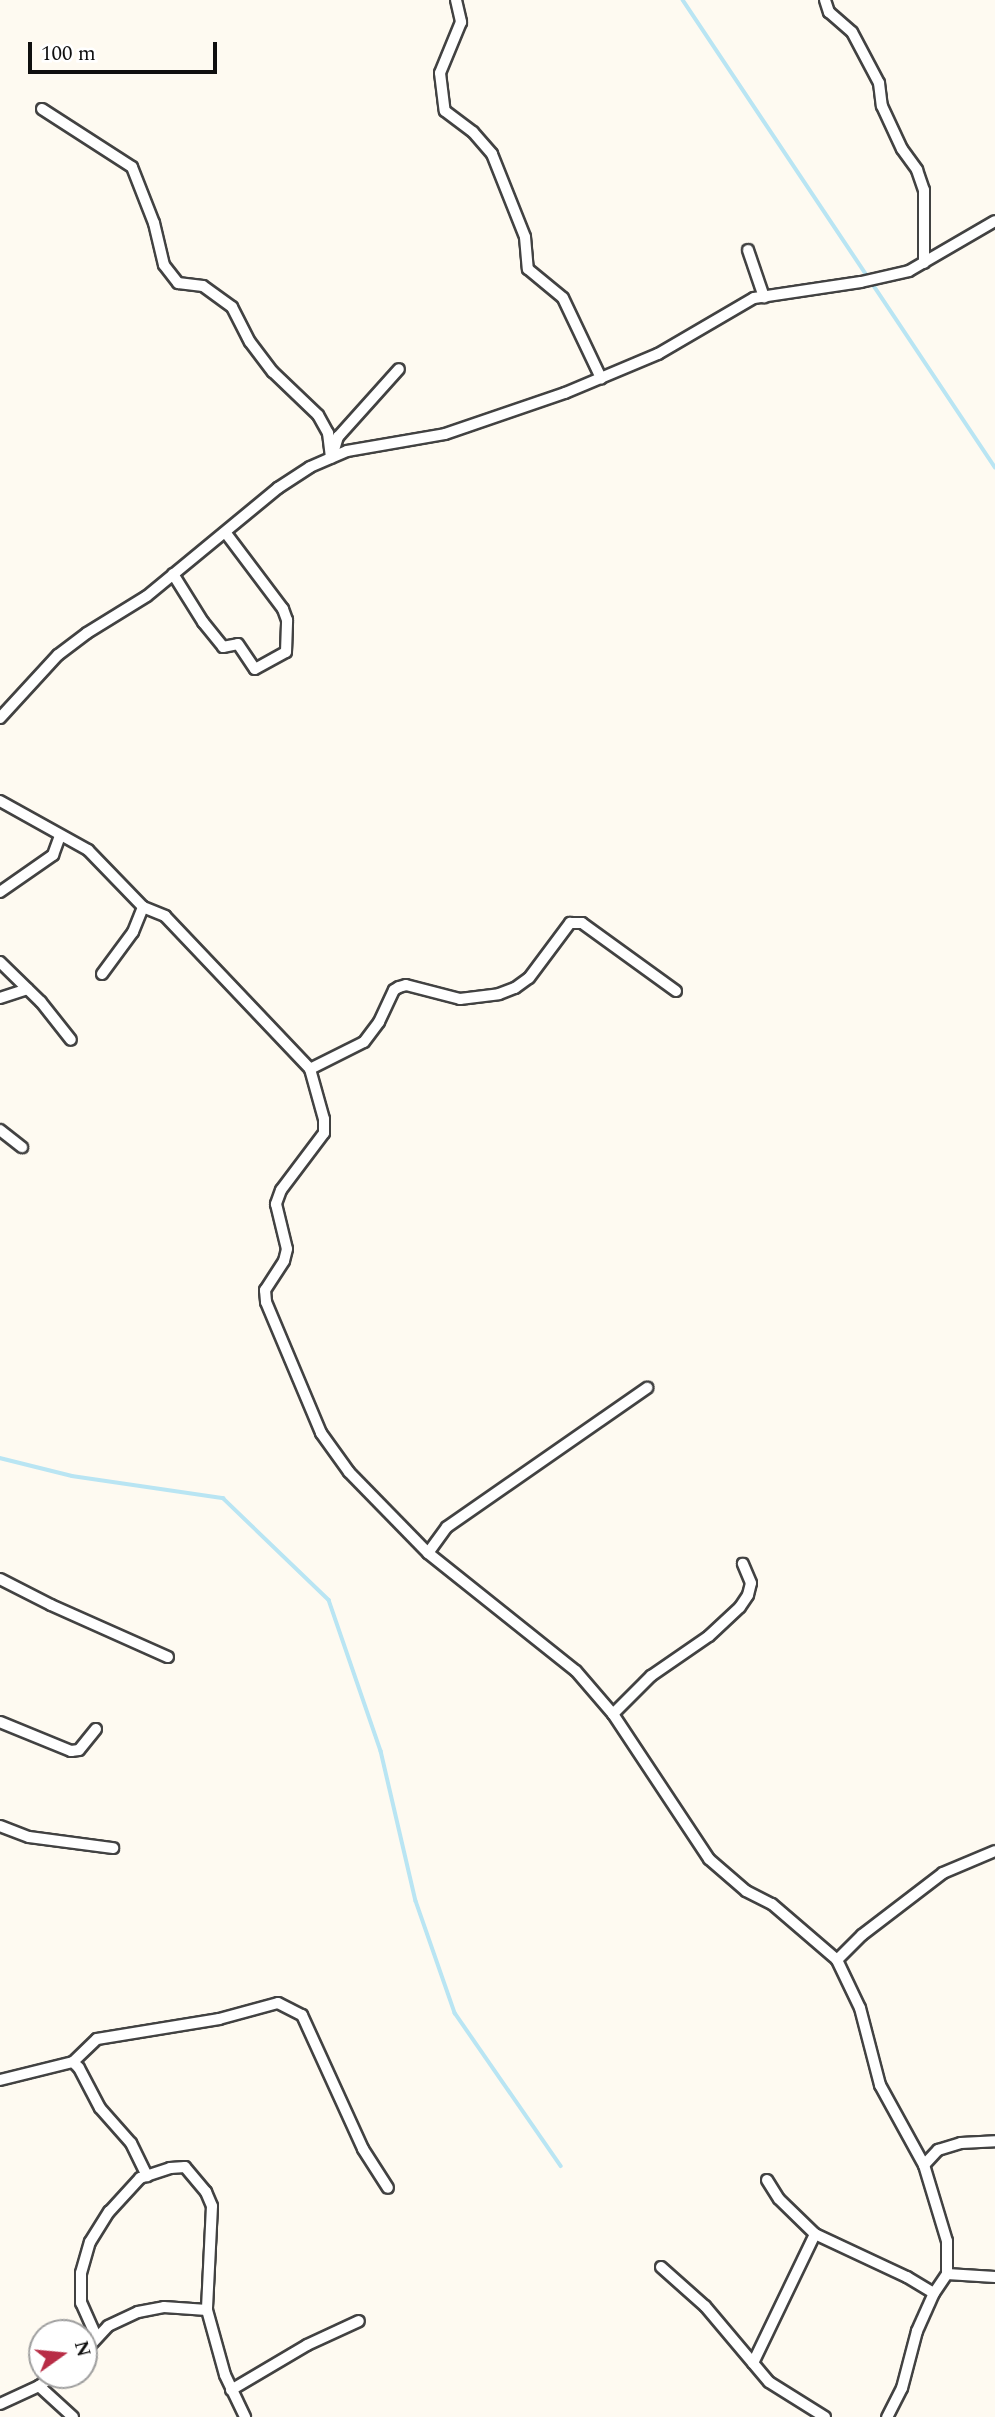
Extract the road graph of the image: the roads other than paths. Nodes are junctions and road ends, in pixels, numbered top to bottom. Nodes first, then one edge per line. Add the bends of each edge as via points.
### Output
1 (456, 0) edge
2 (825, 0) edge
3 (42, 109) dead end
4 (995, 221) edge
5 (748, 250) dead end
6 (924, 264) junction
7 (764, 297) junction
8 (399, 369) dead end
9 (601, 378) junction
10 (331, 458) junction
11 (225, 532) junction
12 (173, 574) junction
13 (0, 718) edge
14 (0, 800) edge
15 (60, 836) junction
16 (0, 892) edge
17 (143, 907) junction
18 (0, 961) edge
19 (102, 974) dead end
20 (28, 989) junction
21 (676, 991) dead end
22 (0, 998) edge
23 (71, 1040) dead end
24 (310, 1069) junction
25 (0, 1130) edge
26 (22, 1147) dead end
27 (647, 1388) dead end
28 (428, 1553) junction
29 (743, 1564) dead end
30 (0, 1579) edge
31 (169, 1657) dead end
32 (613, 1714) junction
33 (0, 1722) edge
34 (96, 1729) dead end
35 (0, 1826) edge
36 (113, 1848) dead end
37 (995, 1851) edge
38 (837, 1960) junction
39 (73, 2062) junction
40 (0, 2080) edge
41 (995, 2140) edge
42 (924, 2165) junction
43 (147, 2176) junction
44 (767, 2179) dead end
45 (388, 2188) dead end
46 (815, 2234) junction
47 (661, 2267) dead end
48 (947, 2274) junction
49 (995, 2277) edge
50 (934, 2293) junction
51 (207, 2310) junction
52 (88, 2319) edge
53 (359, 2321) dead end
54 (98, 2334) edge
55 (752, 2363) junction
56 (32, 2389) edge
57 (42, 2389) edge
58 (231, 2390) junction
59 (0, 2404) edge
60 (73, 2417) edge
61 (245, 2417) edge
62 (825, 2417) edge
63 (887, 2417) edge

1 - 9 street via 461,22 440,73 445,111 492,154 525,237 528,269 563,298
2 - 6 street via 829,12 852,32 879,83 882,106 902,149 917,170 924,190
3 - 10 street via 132,167 154,223 164,265 178,283 203,286 232,307 273,372 318,415 328,433
4 - 6 street
5 - 7 street
6 - 7 street via 877,279
7 - 9 street via 754,298 657,354
8 - 10 street via 338,438
9 - 10 street via 445,434 359,448
10 - 11 street via 278,488
11 - 12 street
11 - 12 street via 283,609 286,652 255,669 238,643 223,648
12 - 13 street via 58,656
14 - 15 street
15 - 16 street via 53,855
15 - 17 street via 88,850
17 - 19 street via 133,932
17 - 24 street via 165,916
18 - 20 street
20 - 22 street
20 - 23 street
21 - 24 street via 582,923 570,923 529,978 515,988 460,999 399,986 364,1041
24 - 28 street via 324,1133 281,1190 276,1204 287,1249 265,1290 266,1302 321,1433 349,1472
25 - 26 street
27 - 28 street via 447,1527
28 - 32 street via 576,1671
29 - 32 street via 751,1583 740,1606 709,1636 652,1676
30 - 31 street
32 - 38 street via 709,1859 746,1891 772,1904
33 - 34 street via 71,1751 79,1749
35 - 36 street via 29,1837
37 - 38 street via 943,1873
38 - 42 street via 860,2008 880,2085
39 - 40 street
39 - 43 street via 100,2108 131,2143
39 - 45 street via 97,2039 219,2019 278,2003 302,2015 363,2149
41 - 42 street via 938,2150
42 - 48 street via 947,2241
43 - 51 street via 185,2167 206,2192 212,2206
43 - 52 street via 109,2212 90,2242 80,2273 81,2303
44 - 46 street via 779,2199
46 - 50 street
46 - 55 street
47 - 55 street via 705,2305
48 - 49 street
48 - 50 street
50 - 63 street via 917,2331 902,2388
51 - 54 street via 164,2307 138,2312
51 - 58 street
53 - 58 street via 307,2345
55 - 62 street via 769,2382
56 - 59 street
57 - 60 street
58 - 61 street

